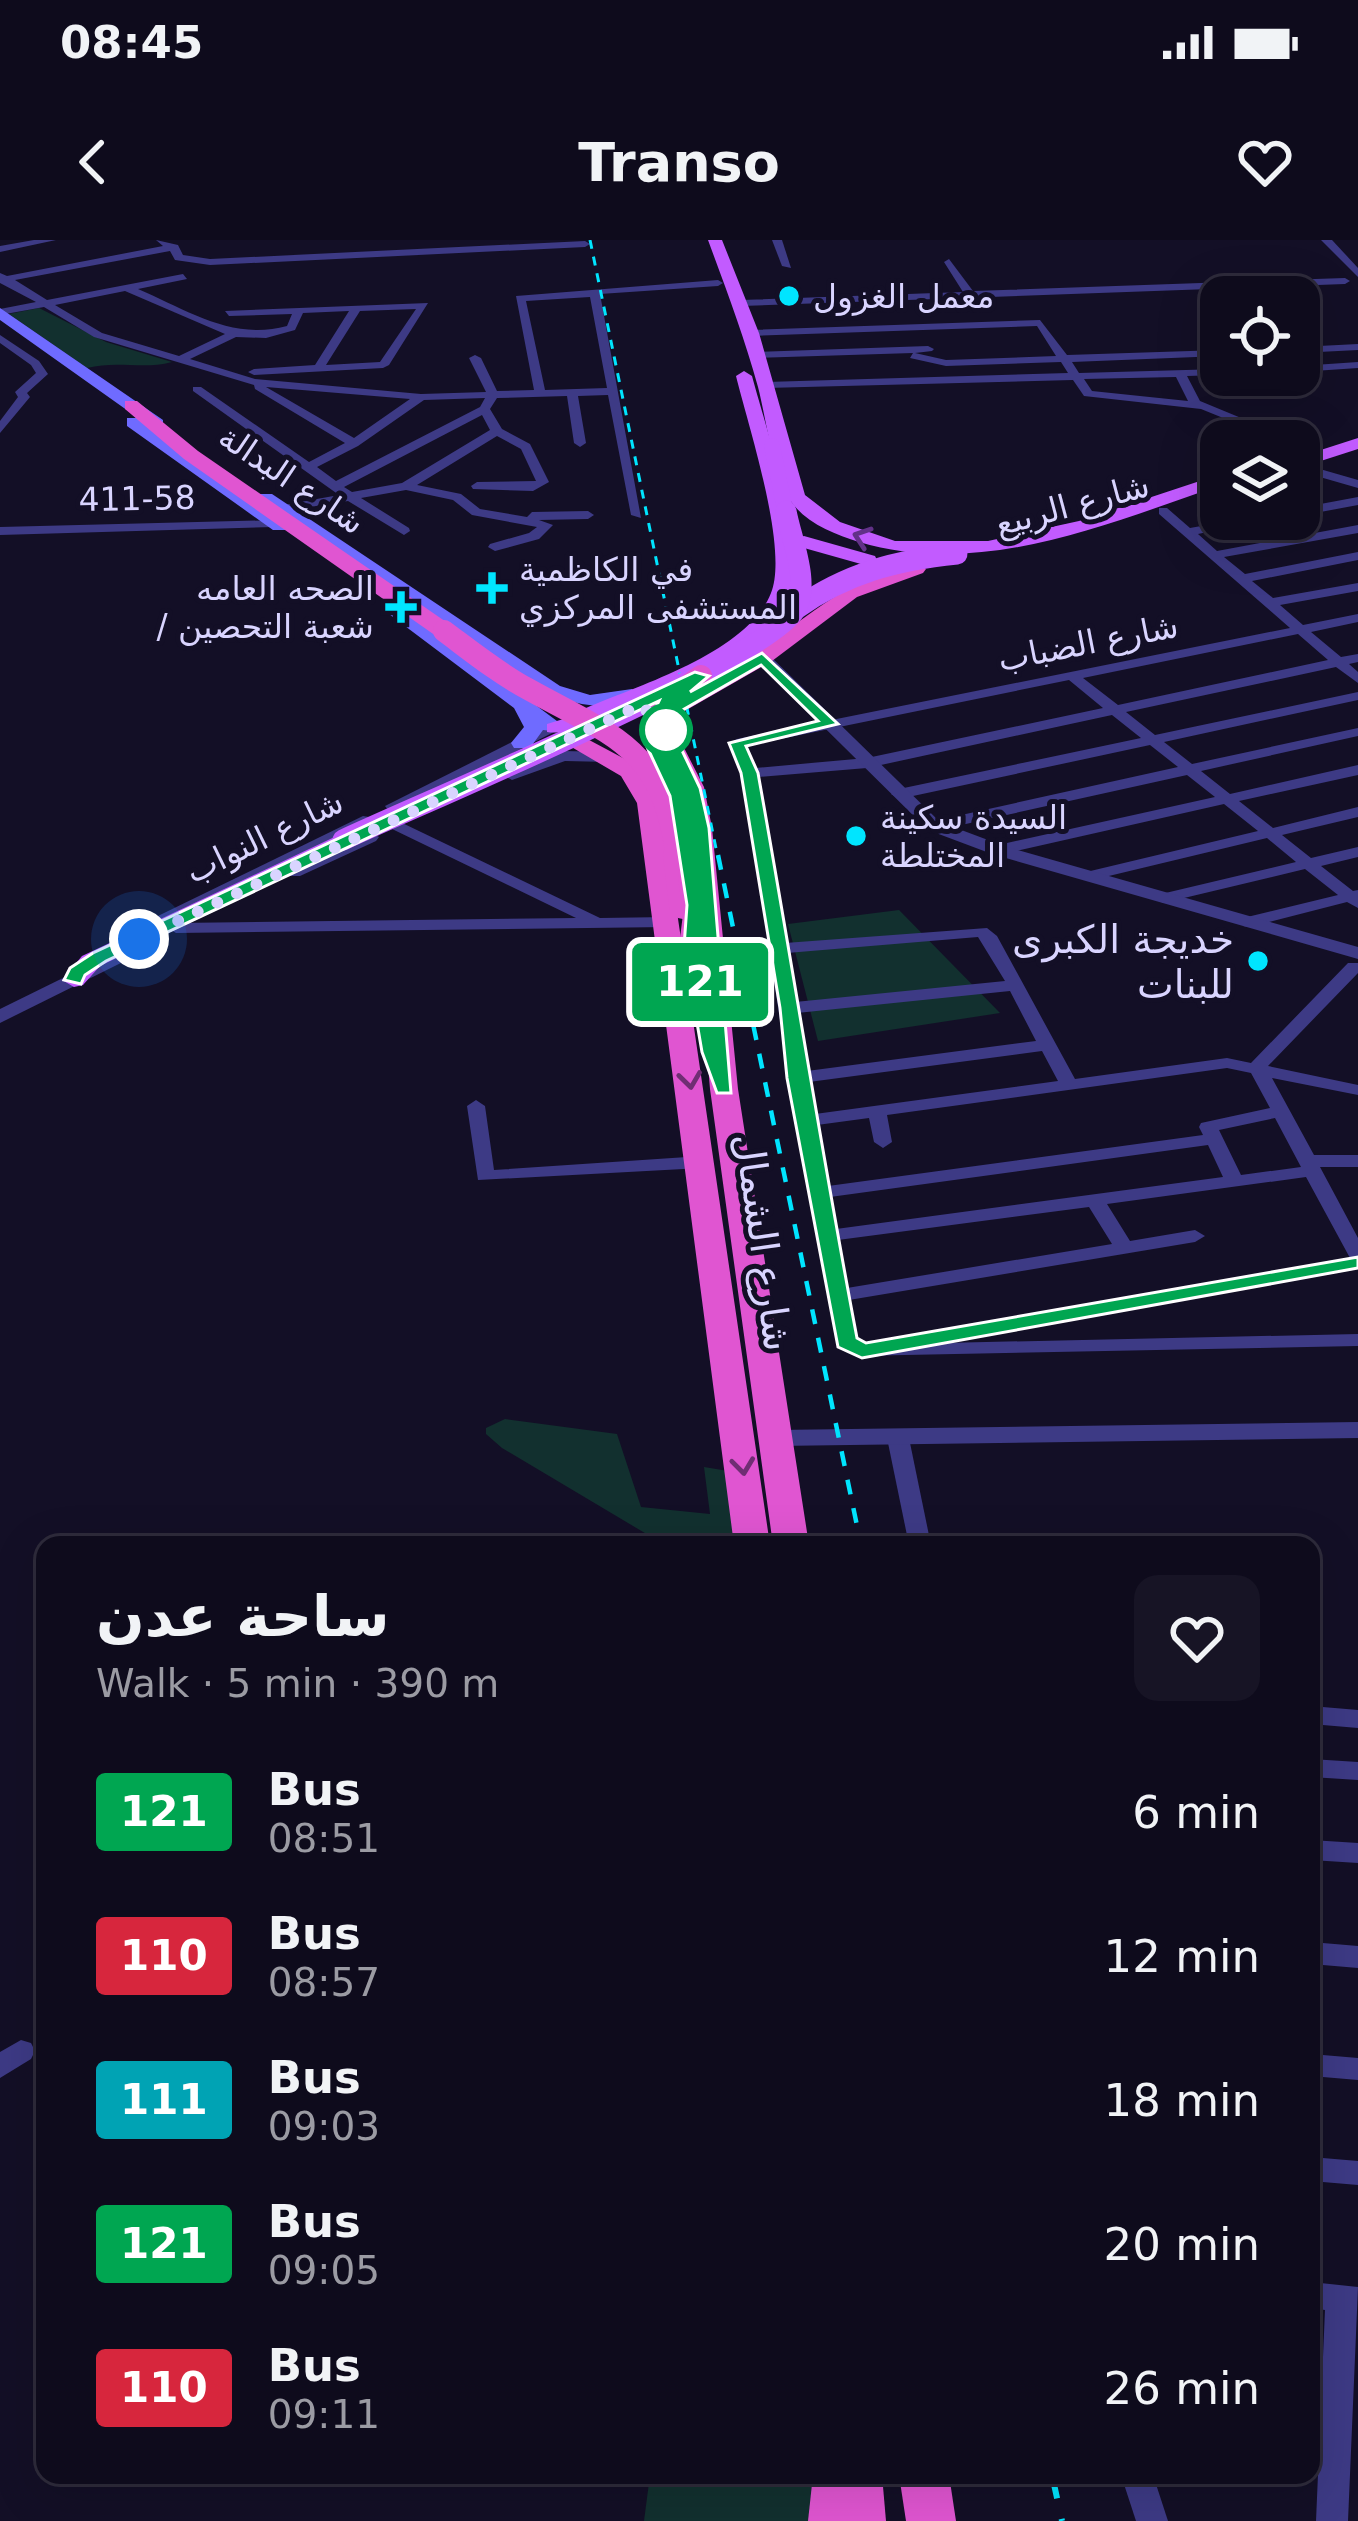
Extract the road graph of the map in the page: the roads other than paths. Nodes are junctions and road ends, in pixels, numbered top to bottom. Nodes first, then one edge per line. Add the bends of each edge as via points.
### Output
1 (161, 240) edge
2 (698, 240) edge
3 (715, 240) edge
4 (728, 240) edge
5 (777, 240) edge
6 (43, 241) edge
7 (521, 243) edge
8 (1328, 243) edge
9 (585, 244) dead end
10 (437, 245) edge
11 (371, 246) edge
12 (174, 247) junction
13 (1358, 247) edge
14 (0, 249) edge
15 (949, 262) dead end
16 (1351, 262) edge
17 (788, 266) dead end
18 (1358, 274) edge
19 (182, 277) dead end
20 (2, 278) edge
21 (1345, 281) dead end
22 (718, 283) junction
23 (127, 288) junction
24 (595, 294) junction
25 (970, 295) junction
26 (741, 303) junction
27 (42, 304) junction
28 (357, 308) junction
29 (299, 310) junction
30 (229, 313) dead end
31 (1, 318) edge
32 (898, 328) junction
33 (751, 333) junction
34 (234, 334) junction
35 (0, 338) edge
36 (1055, 345) junction
37 (1358, 347) edge
38 (1320, 349) edge
39 (912, 353) junction
40 (1200, 354) edge
41 (475, 358) dead end
42 (758, 359) junction
43 (1064, 359) junction
44 (0, 360) edge
45 (179, 360) junction
46 (1009, 361) junction
47 (44, 363) junction
48 (1358, 365) edge
49 (1320, 368) edge
50 (1330, 368) junction
51 (318, 369) junction
52 (1200, 372) edge
53 (218, 373) junction
54 (1180, 373) junction
55 (1076, 375) junction
56 (1015, 377) junction
57 (1358, 377) edge
58 (927, 380) junction
59 (254, 382) junction
60 (766, 385) junction
61 (196, 389) dead end
62 (614, 391) junction
63 (354, 392) junction
64 (572, 392) junction
65 (540, 393) junction
66 (0, 395) edge
67 (493, 395) junction
68 (24, 397) junction
69 (421, 397) junction
70 (131, 405) joint
71 (1201, 406) junction
72 (484, 410) junction
73 (393, 417) junction
74 (1231, 420) edge
75 (0, 429) edge
76 (497, 431) junction
77 (1358, 433) edge
78 (354, 443) junction
79 (580, 443) dead end
80 (1358, 443) edge
81 (1320, 447) edge
82 (1320, 450) edge
83 (1320, 458) edge
84 (1320, 463) edge
85 (312, 465) junction
86 (1358, 469) edge
87 (498, 470) dead end
88 (790, 475) junction
89 (767, 476) junction
90 (1358, 484) edge
91 (406, 486) junction
92 (477, 486) junction
93 (340, 491) junction
94 (1200, 493) edge
95 (1200, 495) edge
96 (458, 497) junction
97 (1358, 501) edge
98 (1322, 508) edge
99 (1163, 511) junction
100 (274, 513) junction
101 (588, 514) dead end
102 (637, 515) dead end
103 (519, 516) junction
104 (1358, 529) edge
105 (1200, 530) edge
106 (0, 531) edge
107 (404, 531) dead end
108 (1188, 532) junction
109 (804, 542) dead end
110 (495, 547) dead end
111 (1214, 555) junction
112 (1358, 556) edge
113 (924, 559) junction
114 (868, 560) dead end
115 (1242, 579) junction
116 (1358, 586) edge
117 (1270, 603) junction
118 (796, 609) junction
119 (1358, 618) edge
120 (1301, 629) junction
121 (762, 657) junction
122 (1358, 658) edge
123 (1339, 662) junction
124 (701, 676) junction
125 (1072, 676) junction
126 (1358, 679) edge
127 (632, 695) junction
128 (1358, 695) edge
129 (1113, 709) junction
130 (830, 724) junction
131 (1358, 732) edge
132 (573, 735) junction
133 (1151, 740) junction
134 (867, 763) junction
135 (1187, 768) junction
136 (1358, 770) edge
137 (749, 773) junction
138 (899, 794) junction
139 (1227, 799) junction
140 (1358, 812) edge
141 (396, 825) junction
142 (934, 826) junction
143 (1270, 833) junction
144 (998, 850) junction
145 (1358, 852) edge
146 (1309, 864) junction
147 (1088, 876) junction
148 (1163, 898) junction
149 (1356, 898) edge
150 (668, 922) junction
151 (1249, 922) junction
152 (598, 923) junction
153 (176, 928) junction
154 (777, 950) junction
155 (694, 951) junction
156 (1356, 960) edge
157 (74, 980) junction
158 (1015, 985) junction
159 (0, 998) edge
160 (790, 1008) junction
161 (0, 1017) edge
162 (1046, 1045) junction
163 (1257, 1067) junction
164 (797, 1078) junction
165 (1070, 1087) junction
166 (724, 1089) junction
167 (1358, 1090) edge
168 (476, 1106) dead end
169 (934, 1107) junction
170 (1280, 1112) junction
171 (877, 1114) junction
172 (806, 1121) junction
173 (943, 1128) dead end
174 (1212, 1139) junction
175 (883, 1142) dead end
176 (1358, 1161) edge
177 (702, 1162) junction
178 (1309, 1166) junction
179 (1235, 1181) junction
180 (819, 1193) junction
181 (1094, 1200) junction
182 (827, 1236) junction
183 (1195, 1236) dead end
184 (1124, 1248) junction
185 (1358, 1259) edge
186 (838, 1296) junction
187 (1358, 1340) edge
188 (862, 1351) junction
189 (1353, 1428) edge
190 (776, 1438) junction
191 (898, 1438) junction
192 (751, 1536) edge
193 (790, 1536) edge
194 (918, 1536) edge
195 (1320, 1716) edge
196 (1358, 1720) edge
197 (1320, 1769) edge
198 (1358, 1771) edge
199 (1320, 1851) edge
200 (1358, 1853) edge
201 (1320, 1954) edge
202 (1358, 1957) edge
203 (1320, 2066) edge
204 (1358, 2069) edge
205 (1320, 2170) edge
206 (1358, 2173) edge
207 (1336, 2298) edge
208 (837, 2484) edge
209 (857, 2484) edge
210 (925, 2484) edge
211 (1139, 2484) edge
212 (833, 2521) edge
213 (861, 2521) edge
214 (931, 2521) edge
215 (1152, 2521) edge
216 (1332, 2521) edge

1 - 12 street
2 - 22 main road
3 - 4 street
3 - 26 main road
5 - 17 street
6 - 14 street
7 - 9 street
7 - 10 street
8 - 13 street
8 - 16 street
10 - 11 street
11 - 12 street via 331,256 197,262 178,258
12 - 20 street
15 - 25 street
16 - 18 street
19 - 23 street
20 - 27 street
21 - 25 street
22 - 24 street
22 - 89 main road
23 - 27 street
23 - 34 street
24 - 62 street
24 - 65 street via 520,298
25 - 26 street
26 - 33 main road
27 - 31 street
27 - 45 street via 98,335
28 - 29 street
28 - 51 street
28 - 51 street via 424,305 387,363
29 - 30 street
29 - 34 street via 291,328
31 - 47 main road, شارع البدالة
31 - 70 main road
32 - 33 street
32 - 36 street via 1040,323
32 - 39 street
33 - 42 main road
34 - 45 street
35 - 47 street
36 - 39 street
36 - 43 street
37 - 38 street
39 - 42 street
39 - 46 street via 946,363
39 - 58 street
40 - 43 street
41 - 67 street
42 - 60 main road
42 - 118 main road, bridge via 752,380 799,564
43 - 46 street
43 - 55 street
44 - 47 street
45 - 53 street
46 - 56 street
47 - 68 street via 53,376
47 - 100 main road, شارع البدالة
48 - 50 street
49 - 50 street
50 - 57 street
51 - 53 street
52 - 54 street
53 - 59 street
54 - 55 street
54 - 71 street
55 - 56 street
55 - 71 street via 1094,397
56 - 58 street
58 - 60 street
59 - 63 street
59 - 78 street
60 - 88 main road
61 - 85 street
62 - 64 street
62 - 102 street
63 - 69 street
63 - 73 street
64 - 65 street
64 - 79 street
65 - 67 street
66 - 68 street
67 - 69 street
67 - 72 street
68 - 75 street
69 - 73 street
70 - 100 highway
71 - 74 street
72 - 76 street
72 - 93 street
73 - 78 street
76 - 91 street
76 - 92 street via 526,447 543,482
77 - 81 main road
78 - 85 street
80 - 82 main road
83 - 86 street
84 - 90 street
85 - 93 street
87 - 92 street
88 - 89 main road
113 -> 88 main road via 823,520 796,496
89 - 127 main road via 785,575 769,614 691,670
91 - 93 street
91 - 96 street
92 - 96 street
93 - 100 street
93 - 107 street
94 - 113 main road via 1052,541
95 - 99 main road, شارع الربيع
96 - 103 street via 476,512
97 - 98 street
99 - 108 street
99 - 113 main road, شارع الربيع via 1062,544
100 - 106 street, 411-58
100 - 127 main road, شارع البدالة via 553,690 590,701
100 - 132 main road, شارع البدالة via 473,665 535,727
100 - 155 highway, bridge via 505,675 636,750 666,801
101 - 103 street
103 - 110 street via 546,530
104 - 111 street
105 - 108 street
108 - 111 street
109 - 114 main road
111 - 115 street
112 - 115 street
113 - 118 main road, bridge via 864,568
113 - 121 highway via 845,593
115 - 117 street
116 - 117 street
117 - 120 street
118 - 124 main road, bridge via 765,639
119 - 120 street, شارع الضباب
120 - 123 street
120 - 125 street, شارع الضباب
121 - 130 street
121 - 166 highway via 665,720 700,828
122 - 123 street
123 - 126 street
123 - 129 street
124 - 155 highway, bridge via 665,704 651,736 679,796 696,905
124 - 157 main road, bridge via 91,962
125 - 129 street
125 - 130 street, شارع الضباب
127 - 132 main road
128 - 133 street
129 - 133 street
129 - 134 street
130 - 134 street
130 - 137 street, شارع الضباب via 737,743
131 - 135 street
132 - 141 street, شارع النواب
132 - 150 highway, شارع الشمال via 626,766 643,786
132 - 159 street, شارع النواب
133 - 135 street
133 - 138 street
134 - 137 street
134 - 138 street
135 - 139 street
135 - 142 street
136 - 139 street
137 - 154 street
138 - 142 street
139 - 143 street
139 - 144 street
140 - 143 street
141 - 152 street
141 - 153 street, شارع النواب
142 - 144 street
143 - 146 street
143 - 147 street
144 - 147 street
145 - 146 street
146 - 148 street
146 - 149 street
147 - 148 street
148 - 151 street
149 - 151 street
150 - 152 street
150 -> 177 highway, شارع الشمال
151 - 156 street
152 - 153 street
153 - 157 street, شارع النواب
154 - 158 street via 982,932
154 - 160 street
155 - 166 highway
156 - 163 street
157 - 161 street, شارع النواب
158 - 160 street
158 - 162 street
160 - 164 street
162 - 164 street
162 - 165 street
163 - 165 street via 1227,1063
163 - 167 street
163 - 170 street
164 - 172 street
165 - 169 street
166 - 190 highway, شارع الشمال
168 - 177 street via 485,1176
169 - 171 street
169 - 173 street
170 - 174 street via 1213,1123
170 - 178 street
171 - 172 street
171 - 175 street
172 - 180 street
174 - 179 street
174 - 180 street
176 - 178 street
177 -> 192 highway, شارع الشمال
178 - 179 street
178 - 185 street
179 - 181 street
180 - 182 street
181 - 182 street
181 - 184 street
182 - 186 street
183 - 184 street
184 - 186 street
185 - 188 street
186 - 188 street via 847,1342
187 - 188 street
189 - 191 street
190 - 191 street
190 - 193 highway, شارع الشمال
191 - 194 street
195 - 196 street
197 - 198 street
199 - 200 street
201 - 202 street
203 - 204 street
205 - 206 street
207 - 216 street
208 - 212 highway
209 - 213 highway
210 - 214 highway
211 - 215 street

